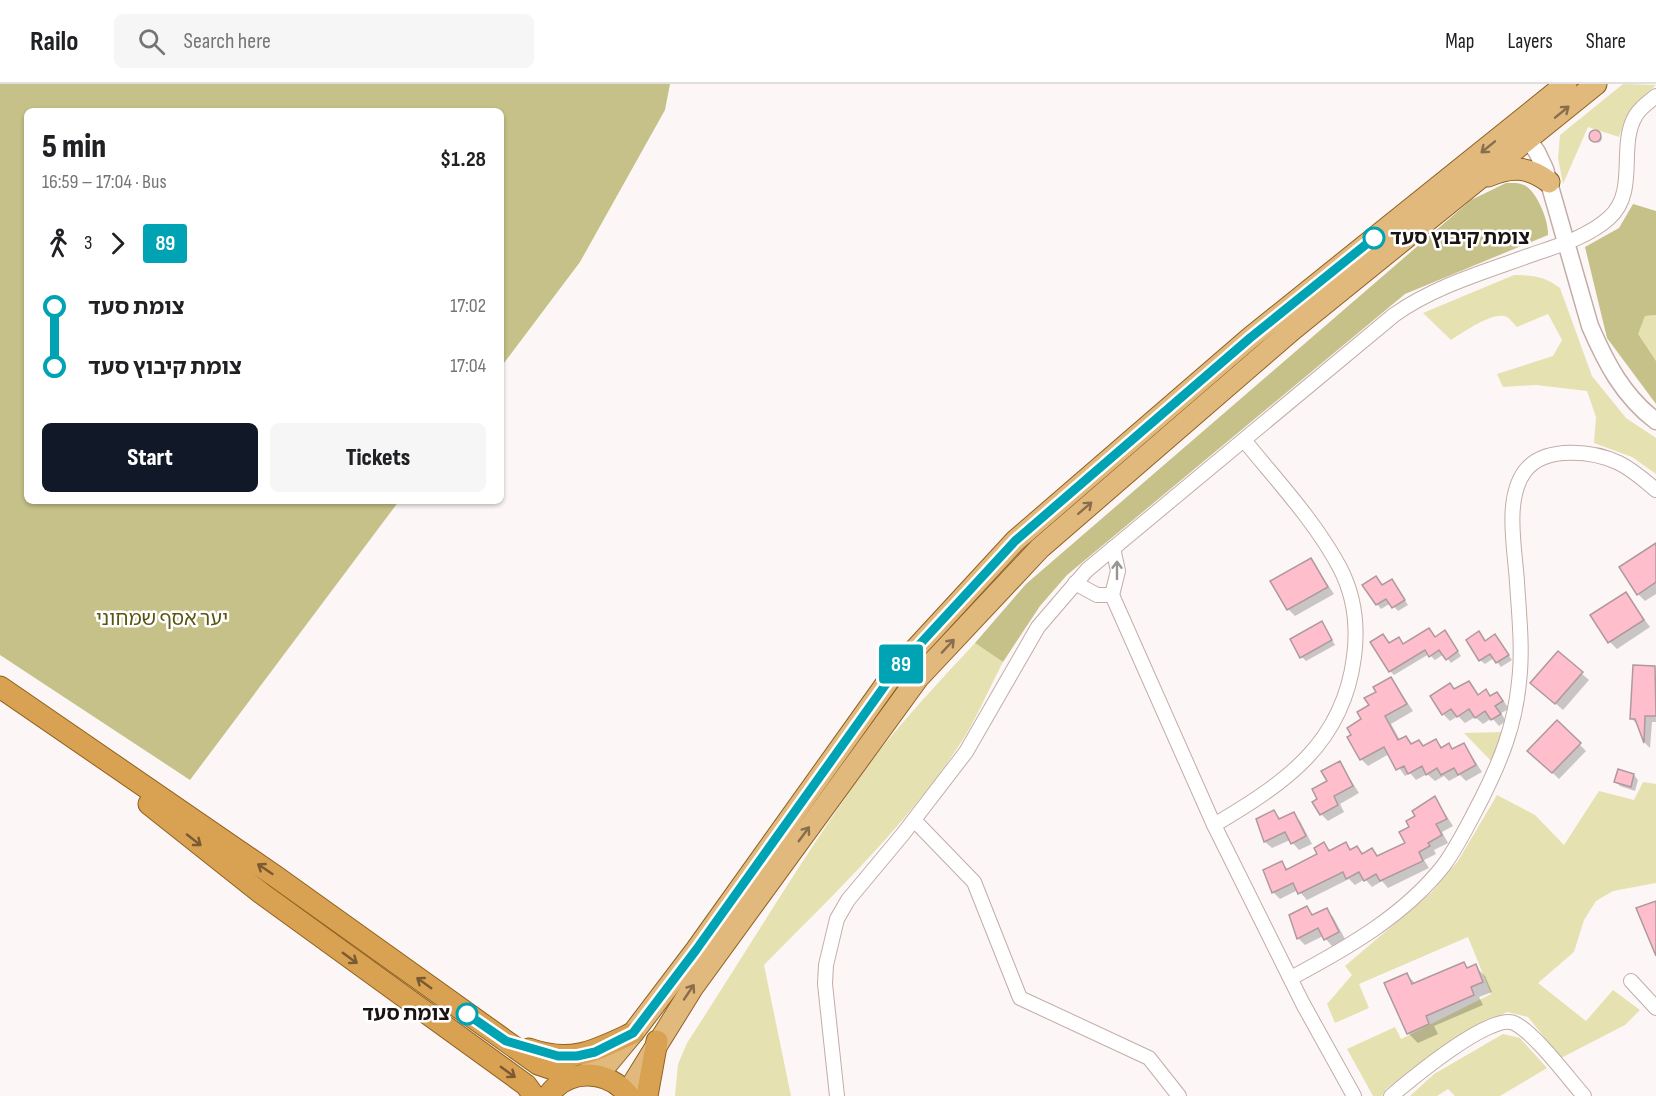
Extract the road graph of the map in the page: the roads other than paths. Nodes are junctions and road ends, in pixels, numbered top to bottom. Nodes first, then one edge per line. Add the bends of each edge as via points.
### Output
1 (1566, 84) edge
2 (1596, 84) edge
3 (1656, 96) edge
4 (1523, 132) junction
5 (1479, 179) junction
6 (1549, 182) junction
7 (1566, 243) junction
8 (1656, 421) edge
9 (1244, 440) junction
10 (1656, 490) edge
11 (1113, 548) junction
12 (1075, 583) junction
13 (1112, 595) junction
14 (0, 687) edge
15 (914, 820) junction
16 (1215, 825) junction
17 (1291, 978) junction
18 (1631, 981) dead end
19 (1656, 1008) edge
20 (633, 1033) junction
21 (506, 1041) junction
22 (657, 1041) junction
23 (580, 1075) junction
24 (534, 1096) edge
25 (548, 1096) edge
26 (630, 1096) edge
27 (647, 1096) edge
28 (837, 1096) edge
29 (1179, 1096) edge
30 (1354, 1096) edge
31 (1390, 1096) edge
32 (1584, 1096) edge

1 - 4 main road
4 -> 2 main road
3 - 7 street via 1637,114 1630,128 1626,183 1618,209 1599,226
4 - 5 main road
4 - 6 street via 1538,152
4 -> 20 main road via 1250,338 1015,541 896,670
5 - 6 main road via 1499,171 1523,169
22 -> 5 main road via 918,678 1040,548 1292,330
6 - 7 street
7 - 8 street via 1600,350 1624,390
7 - 9 street via 1469,277 1408,305
9 - 11 street
9 - 16 street via 1341,569 1356,620 1355,648 1351,679 1329,731 1290,775
10 - 17 street via 1629,468 1590,455 1546,457 1525,471 1514,500 1520,680 1501,763 1461,840 1429,882 1367,935
11 - 12 street
13 -> 11 street via 1118,571
12 - 13 street via 1096,595
12 - 15 street via 1038,627 966,752
13 - 16 street
21 -> 14 highway
14 -> 24 highway via 261,893 526,1085
15 - 28 street via 848,900 831,939 825,984
15 - 29 street via 974,882 1020,998 1149,1058
16 - 17 street
17 - 30 street
18 - 19 street
20 - 21 highway via 595,1052 577,1056 535,1052
20 - 23 main road via 608,1063
21 - 23 highway via 538,1064
22 - 26 main road
22 - 27 highway
23 - 25 highway via 560,1083
23 - 26 highway via 612,1080
31 - 32 street via 1453,1048 1507,1021 1530,1035

